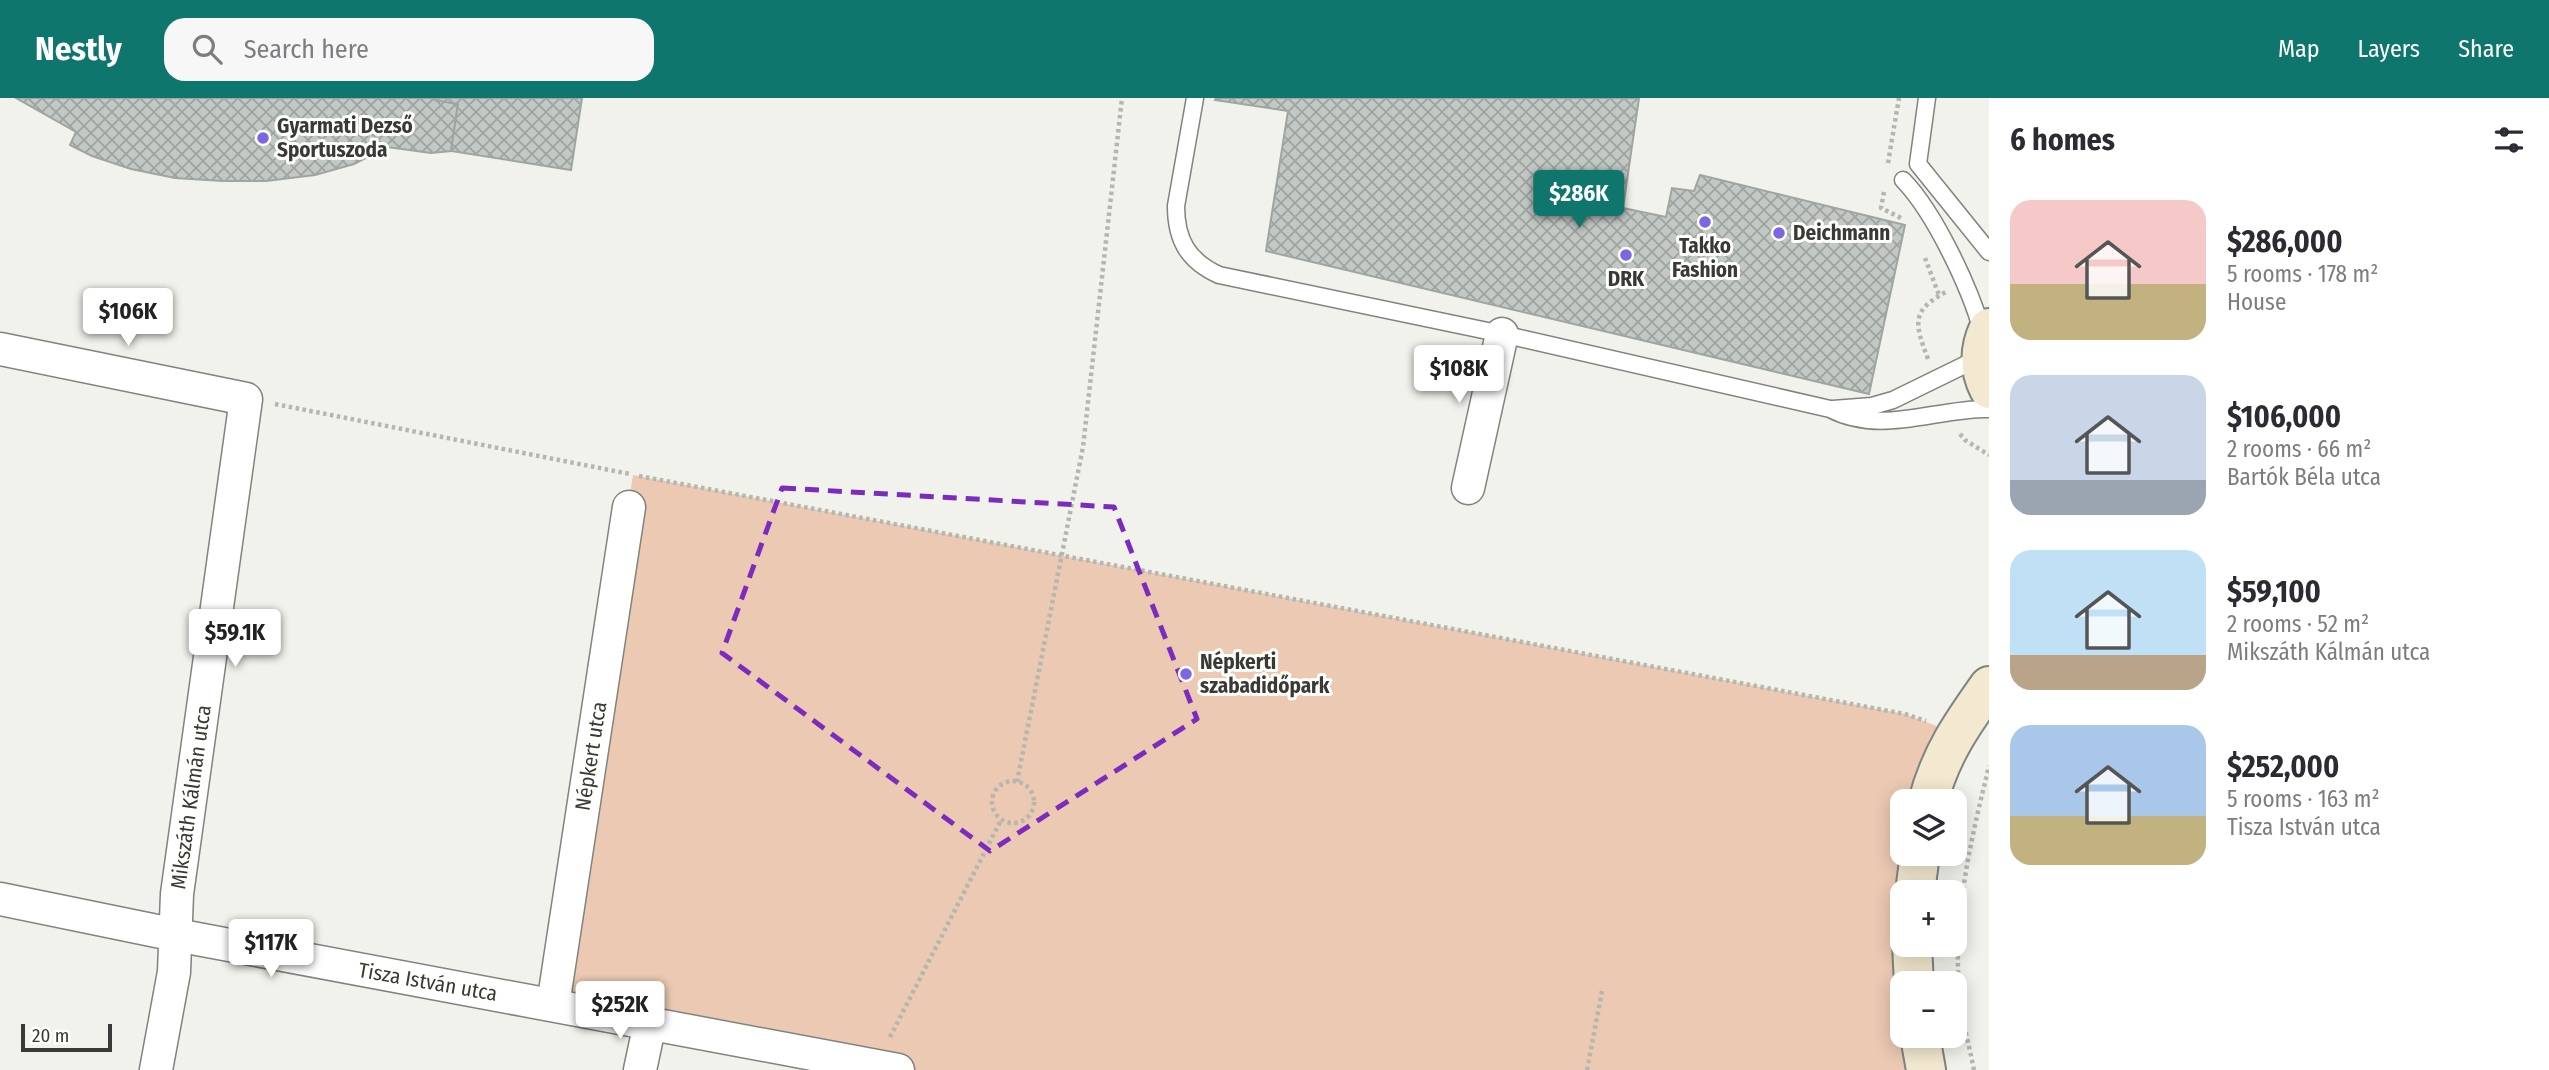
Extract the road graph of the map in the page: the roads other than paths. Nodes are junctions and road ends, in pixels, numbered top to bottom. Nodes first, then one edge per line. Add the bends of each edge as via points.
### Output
1 (1195, 98) edge
2 (1927, 98) edge
3 (1903, 180) dead end
4 (1989, 252) edge
5 (1502, 334) junction
6 (0, 349) edge
7 (1986, 353) edge
8 (1830, 409) junction
9 (1989, 409) edge
10 (1468, 488) dead end
11 (629, 507) dead end
12 (1989, 686) edge
13 (1931, 789) edge
14 (0, 899) edge
15 (176, 935) junction
16 (553, 1005) junction
17 (650, 1023) junction
18 (1922, 1048) edge
19 (887, 1068) edge
20 (156, 1070) edge
21 (640, 1070) edge
22 (1926, 1070) edge

1 - 5 lane via 1176,224 1190,255 1202,268
2 - 4 lane via 1918,164
3 - 7 lane via 1929,212 1975,307
5 - 8 lane
5 - 10 street
6 - 15 street, Mikszáth Kálmán utca via 246,399 177,894
7 - 8 lane via 1893,400
8 - 9 lane via 1868,422
11 - 16 street, Népkert utca
12 - 13 street via 1955,733
14 - 15 street, Tisza István utca
15 - 16 street, Tisza István utca
15 - 20 street, Mikszáth Kálmán utca
16 - 17 street, Tisza István utca
17 - 19 street, Tisza István utca
17 - 21 street
18 - 22 street

